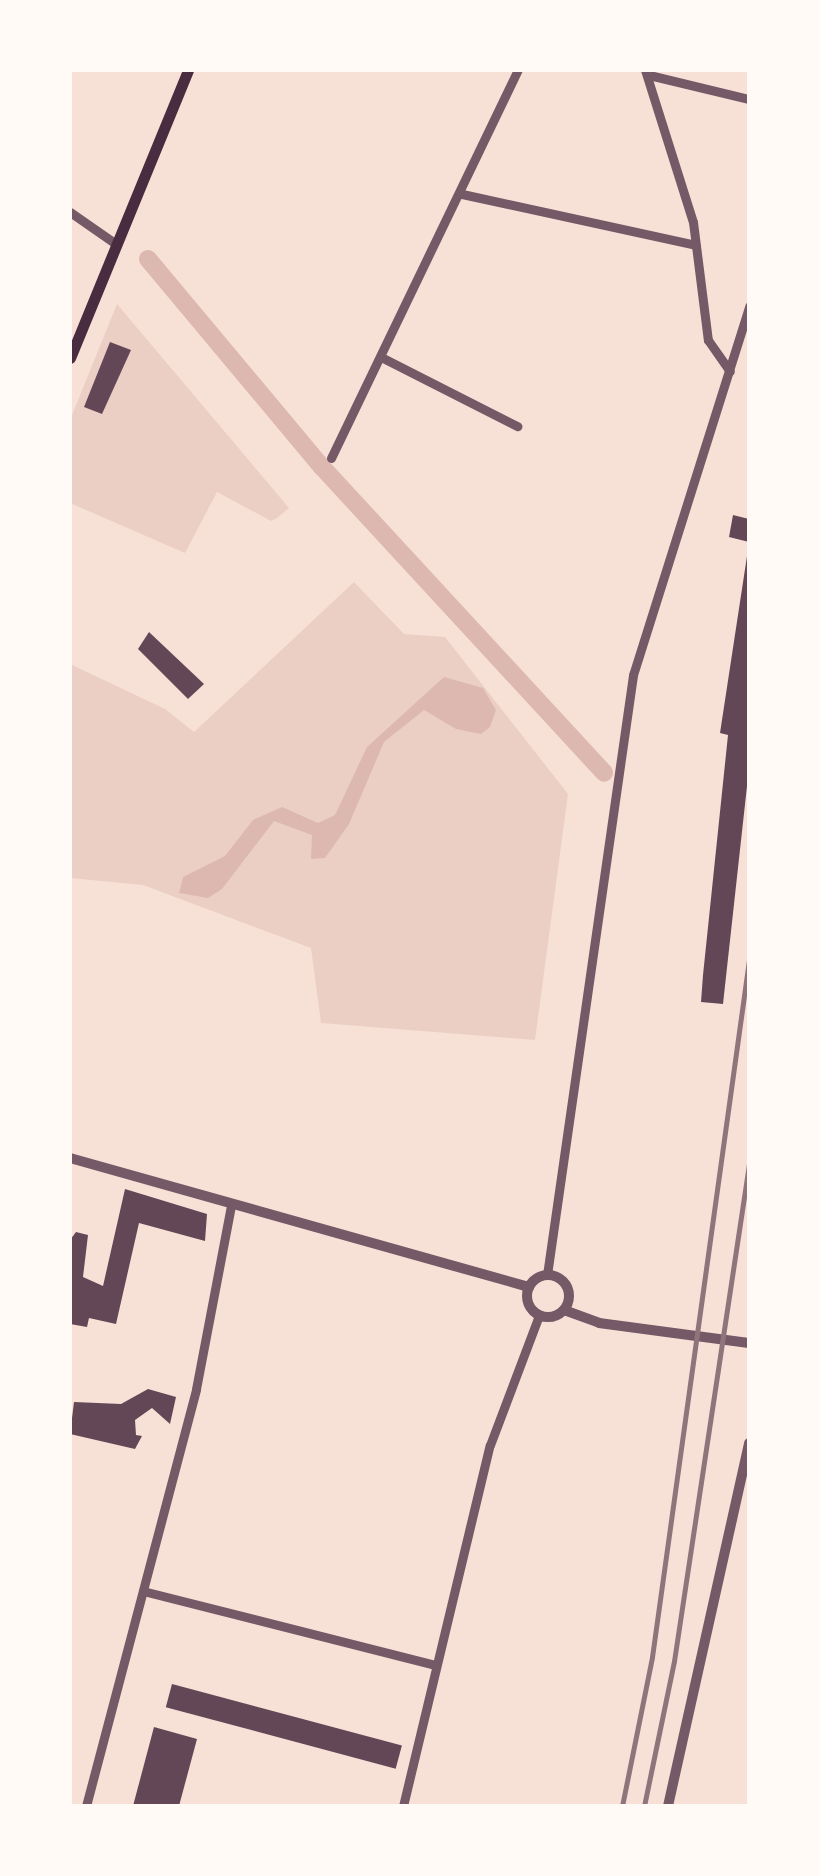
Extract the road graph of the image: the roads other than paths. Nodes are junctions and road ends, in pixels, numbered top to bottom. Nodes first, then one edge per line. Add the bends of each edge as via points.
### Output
1 (188, 70) edge
2 (518, 70) edge
3 (647, 72) edge
4 (749, 99) edge
5 (462, 194) junction
6 (70, 212) edge
7 (116, 244) junction
8 (695, 244) junction
9 (749, 306) edge
10 (381, 357) junction
11 (70, 358) edge
12 (730, 371) junction
13 (517, 426) dead end
14 (331, 458) dead end
15 (70, 1158) edge
16 (231, 1205) junction
17 (547, 1274) junction
18 (529, 1287) junction
19 (564, 1310) junction
20 (539, 1315) junction
21 (744, 1341) edge
22 (749, 1444) edge
23 (143, 1591) junction
24 (435, 1665) junction
25 (86, 1806) edge
26 (402, 1806) edge
27 (668, 1806) edge

1 - 7 main road
2 - 5 street
3 - 4 street
3 - 8 street
5 - 8 street
5 - 10 street
6 - 7 street
7 - 11 main road
8 - 12 street via 708,340 716,361
9 - 12 street
10 - 13 street
10 - 14 street
12 - 17 street via 634,675
15 - 16 street
16 - 18 street
16 - 23 street via 196,1389
17 - 18 street
17 - 19 street via 568,1287
18 - 20 street via 528,1303
19 - 20 street
19 - 21 street via 599,1323
20 - 24 street via 511,1384
22 - 27 street
23 - 24 street
23 - 25 street
24 - 26 street

